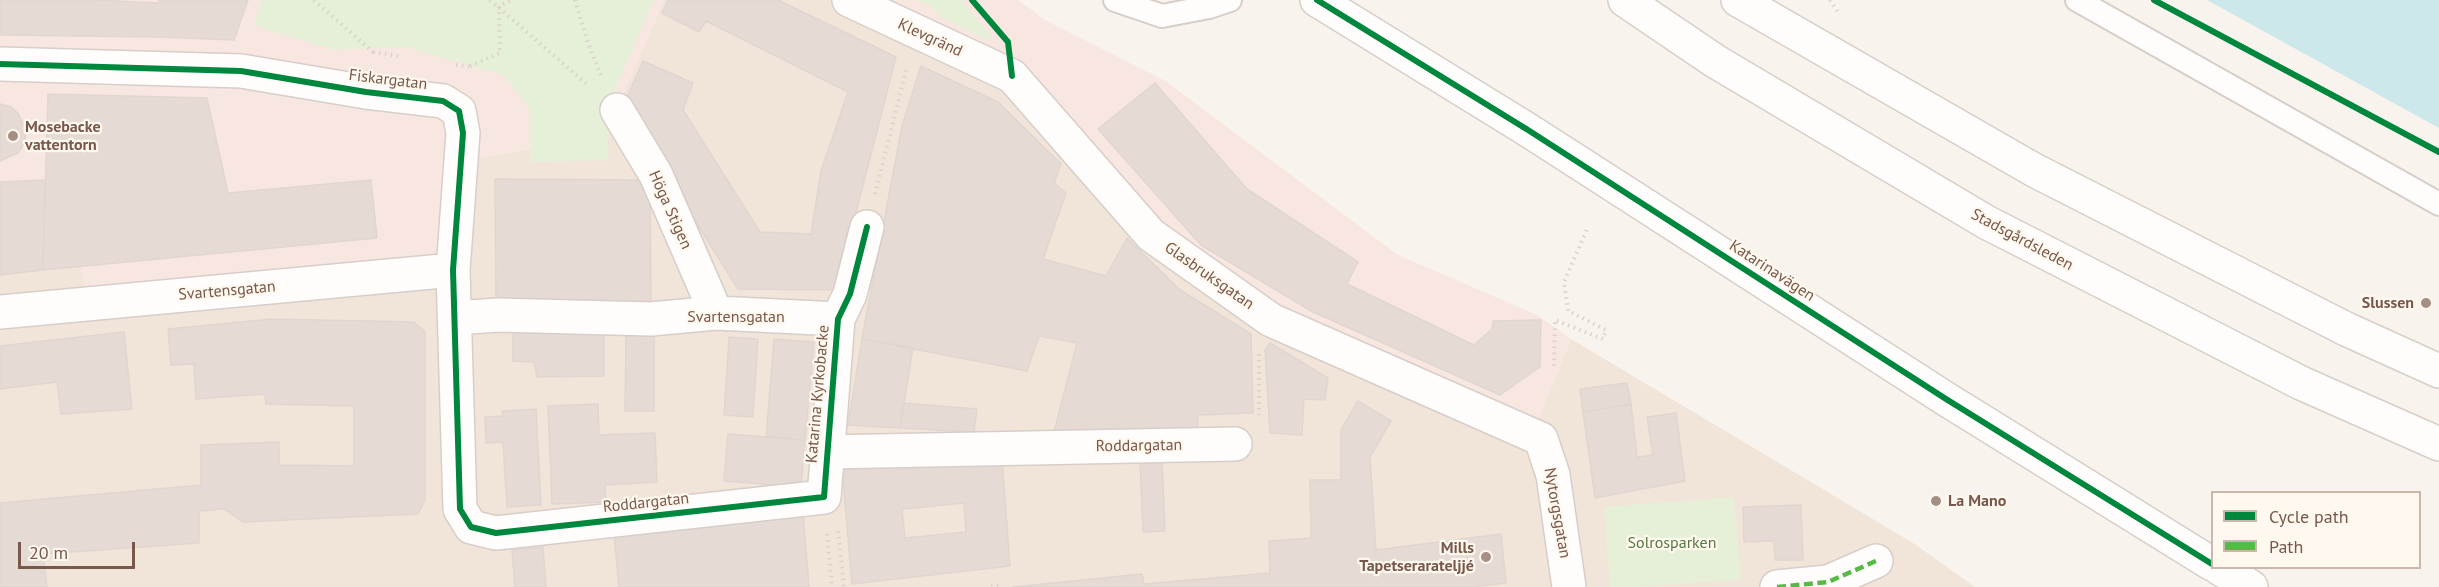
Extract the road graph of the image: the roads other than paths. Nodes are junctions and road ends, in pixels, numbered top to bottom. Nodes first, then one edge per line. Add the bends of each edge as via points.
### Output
1 (849, 0) edge
2 (1115, 0) edge
3 (1230, 0) edge
4 (1317, 0) edge
5 (1625, 0) edge
6 (1738, 0) edge
7 (2077, 0) edge
8 (0, 64) edge
9 (1012, 76) joint
10 (616, 110) road end
11 (2439, 204) edge
12 (867, 227) road end
13 (453, 270) junction
14 (0, 312) edge
15 (716, 314) junction
16 (455, 318) junction
17 (838, 319) junction
18 (2439, 371) edge
19 (1541, 439) joint
20 (1235, 444) dead end
21 (2439, 444) edge
22 (827, 452) junction
23 (824, 497) joint
24 (471, 527) joint
25 (1876, 561) dead end
26 (2211, 563) edge
27 (2222, 569) edge
28 (1569, 587) edge
29 (1777, 587) edge
30 (2251, 587) edge

1 - 9 street, Klevgränd
2 - 3 lane via 1162,16
4 - 26 street, Katarinavägen
5 - 21 street, Stadsgårdsleden via 1714,61 1986,222 2301,383
6 - 18 street via 2034,170 2346,329
7 - 11 lane
8 - 13 street, Fiskargatan via 241,71 443,101 459,111 463,133
9 - 19 street, Glasbruksgatan via 1151,235 1271,320
10 - 15 street, Höga Stigen via 656,175
12 - 17 street, Katarina Kyrkobacke via 850,294
13 - 14 street, Svartensgatan
13 - 16 street, Fiskargatan
15 - 16 street, Svartensgatan via 651,319 498,315
15 - 17 street, Svartensgatan
16 - 24 street, Fiskargatan via 459,509
17 - 22 street, Katarina Kyrkobacke
19 - 28 street, Nytorgsgatan via 1553,475
20 - 22 street, Roddargatan
22 - 23 street, Katarina Kyrkobacke
23 - 24 street, Roddargatan via 496,533
25 - 29 street via 1828,582
27 - 30 street

